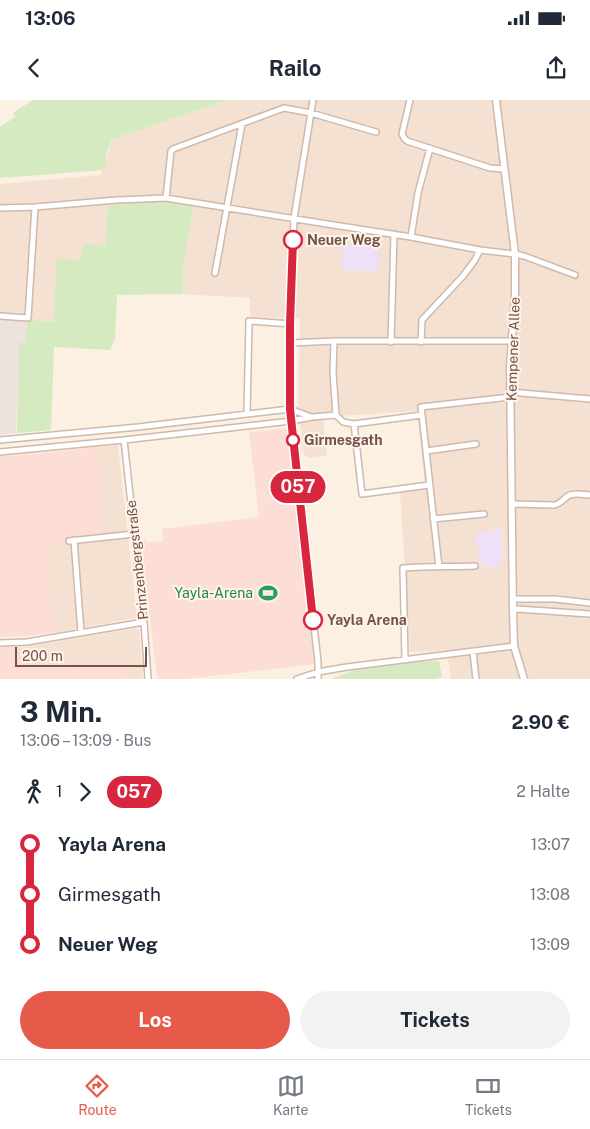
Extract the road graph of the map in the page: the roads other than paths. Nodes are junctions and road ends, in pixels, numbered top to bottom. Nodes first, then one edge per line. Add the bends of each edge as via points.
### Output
1 (313, 100) edge
2 (410, 100) edge
3 (496, 100) edge
4 (311, 113) junction
5 (242, 124) junction
6 (376, 132) dead end
7 (430, 148) junction
8 (504, 169) junction
9 (166, 198) junction
10 (35, 207) junction
11 (0, 208) edge
12 (227, 208) junction
13 (294, 218) junction
14 (394, 234) junction
15 (411, 237) junction
16 (480, 250) junction
17 (515, 254) junction
18 (215, 273) dead end
19 (575, 276) dead end
20 (0, 316) edge
21 (290, 324) junction
22 (334, 341) junction
23 (391, 342) junction
24 (421, 342) junction
25 (511, 342) junction
26 (291, 343) junction
27 (510, 395) junction
28 (590, 399) edge
29 (290, 409) junction
30 (247, 414) junction
31 (422, 415) junction
32 (336, 416) junction
33 (312, 417) junction
34 (291, 421) junction
35 (354, 424) junction
36 (0, 440) edge
37 (124, 440) junction
38 (476, 444) dead end
39 (426, 451) junction
40 (0, 452) edge
41 (429, 485) junction
42 (590, 495) edge
43 (512, 504) junction
44 (484, 514) dead end
45 (433, 519) junction
46 (134, 534) junction
47 (475, 566) dead end
48 (439, 567) junction
49 (513, 599) junction
50 (590, 603) edge
51 (513, 611) junction
52 (590, 614) edge
53 (144, 622) junction
54 (81, 632) junction
55 (0, 643) edge
56 (514, 646) junction
57 (473, 652) junction
58 (406, 659) junction
59 (318, 672) junction
60 (148, 679) edge
61 (297, 679) edge
62 (319, 679) edge
63 (476, 679) edge
64 (524, 679) edge

1 - 4 street
2 - 7 street via 402,134 407,141
3 - 8 street, Kempener Allee
4 - 5 street via 284,108
4 - 6 street
4 - 13 street
5 - 9 street via 173,148
5 - 12 street
7 - 8 street via 490,168
7 - 15 street
8 - 17 street, Kempener Allee
9 - 10 street
9 - 12 street
10 - 11 street
10 - 20 street via 28,318
12 - 13 street
12 - 18 street
13 - 14 street
13 - 21 street
14 - 15 street
14 - 23 street
15 - 16 street
16 - 17 street
16 - 24 street via 463,276 422,320
17 - 19 street
17 - 25 street, Kempener Allee
21 - 26 street
21 - 30 street via 249,321
22 - 23 street
22 - 26 street
22 - 32 street
23 - 24 street
24 - 25 street
25 - 27 street, Kempener Allee
26 - 29 street
27 - 28 street
27 - 31 street via 421,407
27 - 43 street, Kempener Allee
29 - 30 street
29 - 33 street
29 - 34 street
30 - 36 street
31 - 35 street
31 - 39 street
32 - 33 street
32 - 35 street via 343,422
33 - 34 street
34 - 37 street
34 - 59 street
35 - 41 street via 362,494
37 - 40 street
37 - 46 street, Prinzenbergstraße
38 - 39 street
39 - 41 street
41 - 45 street
42 - 43 street via 572,494 554,505
43 - 49 street, Kempener Allee
44 - 45 street
45 - 48 street
46 - 53 street, Prinzenbergstraße
46 - 54 street via 72,540
47 - 48 street
48 - 58 street via 402,568
49 - 50 street
49 - 51 street, Kempener Allee
51 - 52 street
51 - 56 street, Kempener Allee
53 - 54 street
53 - 60 street, Prinzenbergstraße
54 - 55 street via 27,642
56 - 57 street
56 - 64 street, Kempener Allee
57 - 58 street
57 - 63 street
58 - 59 street
59 - 61 street
59 - 62 street

